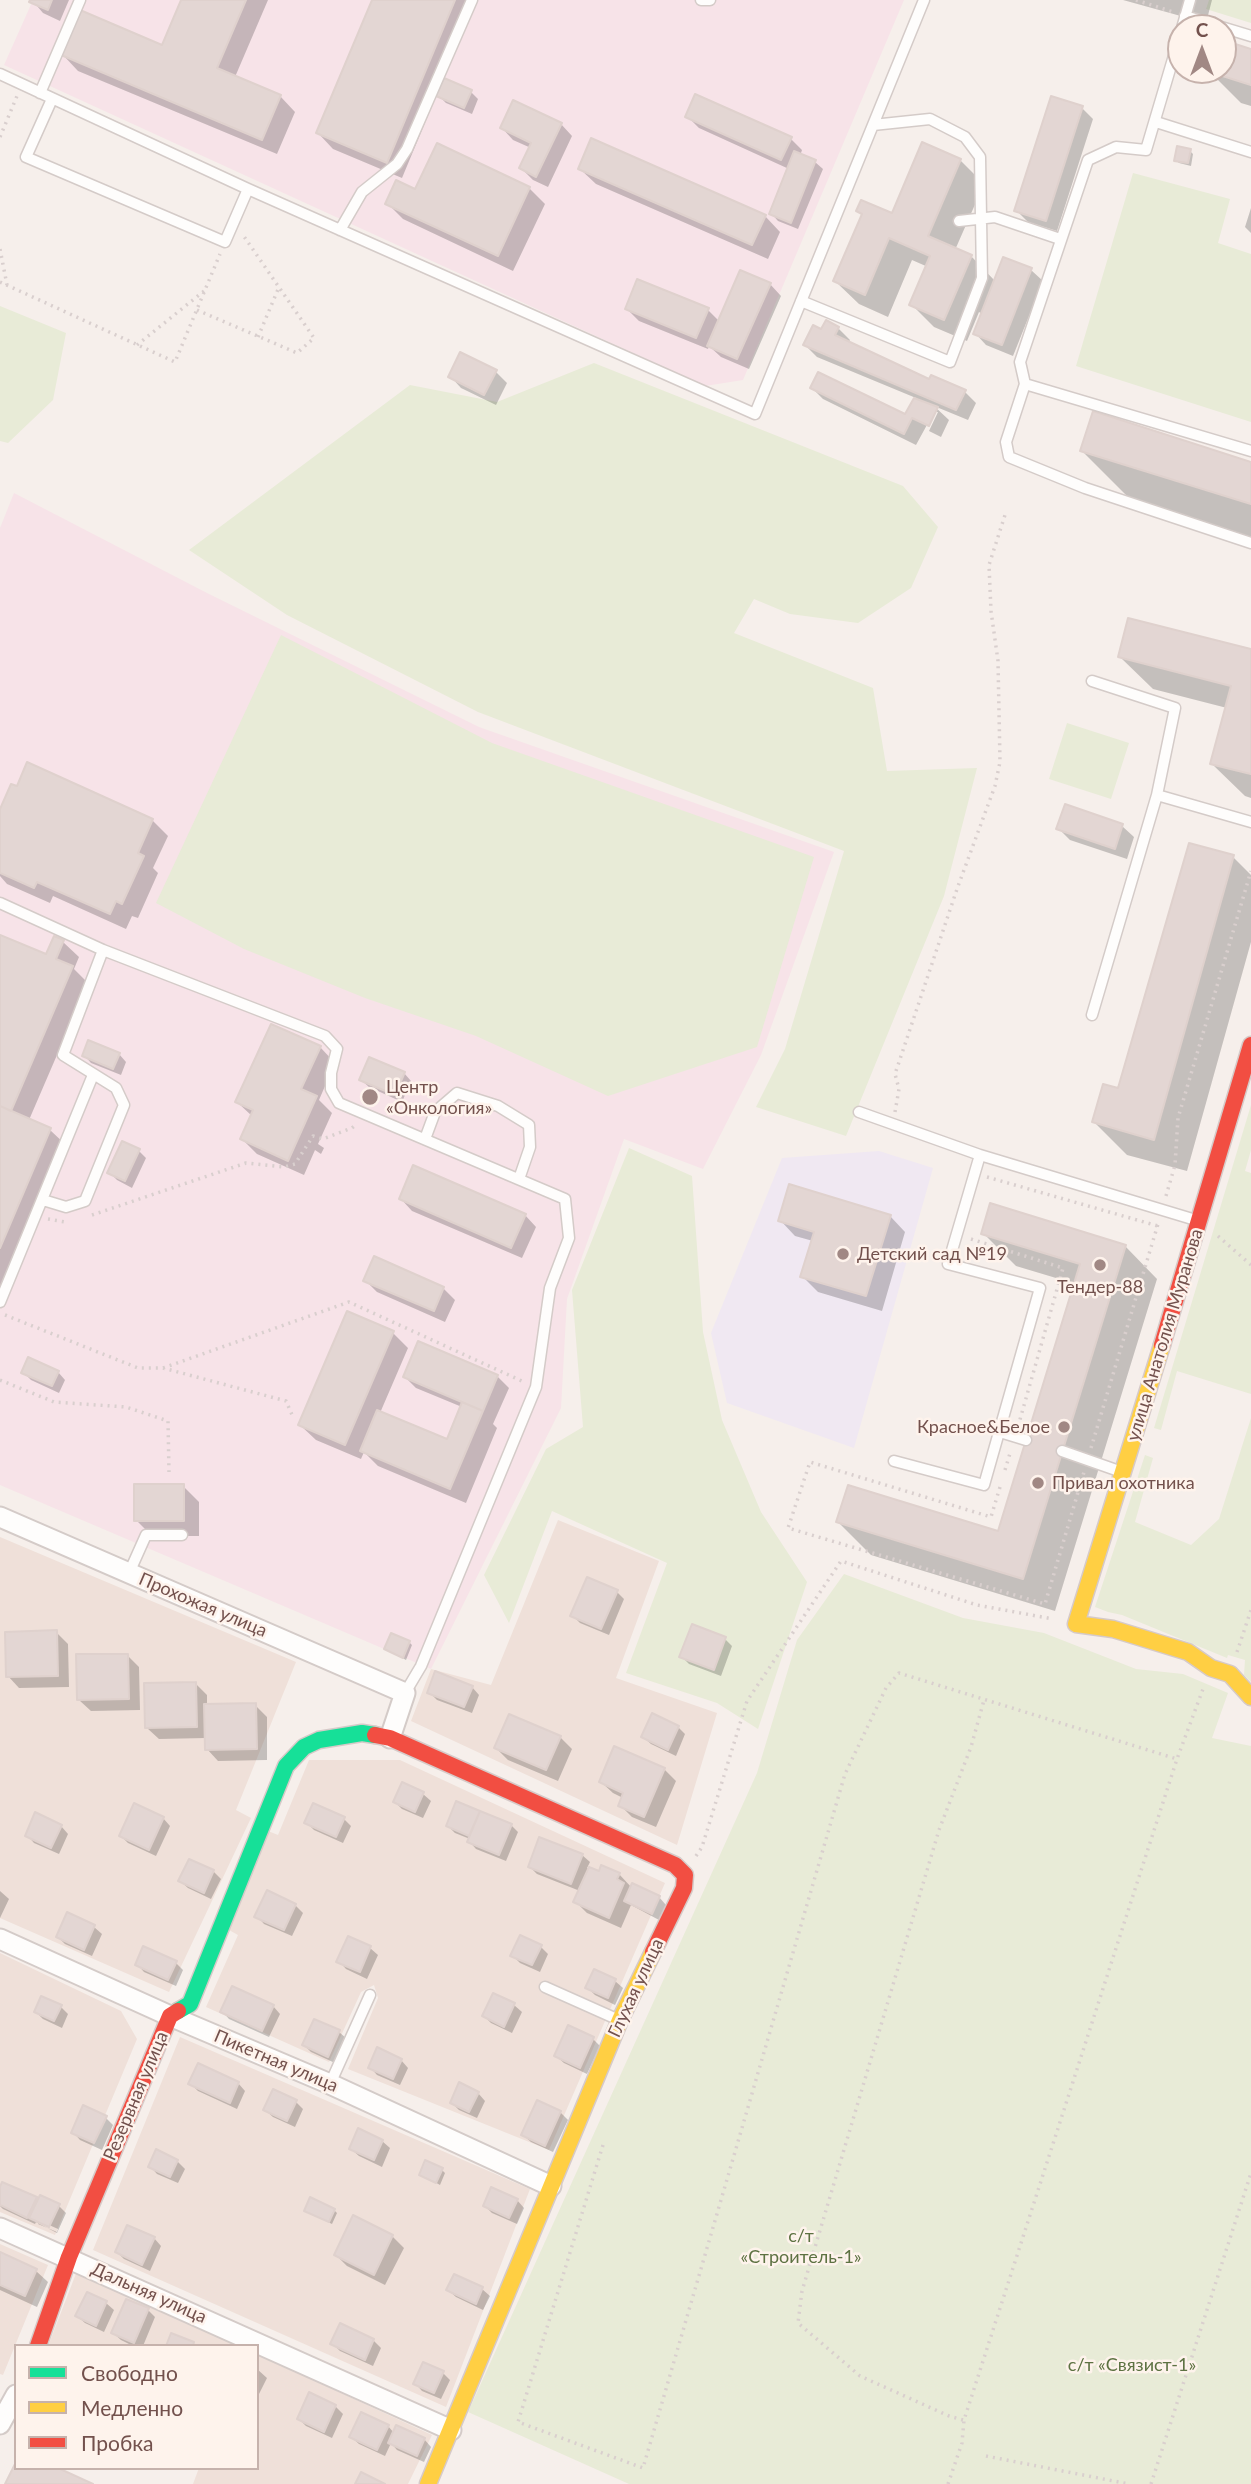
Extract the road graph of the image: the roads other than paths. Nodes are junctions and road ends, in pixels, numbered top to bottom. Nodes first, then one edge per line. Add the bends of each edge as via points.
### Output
1 (80, 0) edge
2 (472, 0) edge
3 (701, 0) edge
4 (710, 0) edge
5 (924, 0) edge
6 (0, 74) edge
7 (1167, 83) edge
8 (40, 93) junction
9 (52, 99) junction
10 (1156, 122) junction
11 (873, 125) junction
12 (1251, 152) edge
13 (248, 189) junction
14 (981, 218) junction
15 (959, 221) dead end
16 (340, 230) junction
17 (1060, 239) junction
18 (801, 301) junction
19 (1025, 384) junction
20 (1251, 451) edge
21 (1251, 543) edge
22 (1092, 681) dead end
23 (1157, 795) junction
24 (1251, 822) edge
25 (0, 904) edge
26 (103, 950) junction
27 (1091, 1015) dead end
28 (1251, 1045) edge
29 (93, 1075) junction
30 (859, 1112) dead end
31 (425, 1139) junction
32 (980, 1154) junction
33 (519, 1178) junction
34 (43, 1200) junction
35 (1200, 1221) junction
36 (0, 1302) edge
37 (1000, 1432) junction
38 (1026, 1440) dead end
39 (1062, 1451) dead end
40 (894, 1461) dead end
41 (1123, 1472) junction
42 (0, 1517) edge
43 (182, 1535) dead end
44 (129, 1573) junction
45 (405, 1693) junction
46 (1251, 1697) edge
47 (390, 1738) junction
48 (0, 1939) edge
49 (545, 1987) dead end
50 (370, 1996) dead end
51 (170, 2016) junction
52 (620, 2020) junction
53 (330, 2084) junction
54 (551, 2186) junction
55 (0, 2228) edge
56 (69, 2257) junction
57 (39, 2344) edge
58 (14, 2399) edge
59 (0, 2424) edge
60 (451, 2430) junction
61 (428, 2484) edge

1 - 8 lane
2 - 16 lane via 407,149 397,164 362,192
3 - 4 lane
5 - 11 lane
6 - 8 lane
7 - 10 lane
8 - 9 lane
9 - 13 lane
9 - 13 lane via 26,157 225,242
10 - 12 lane
10 - 17 lane via 1146,150 1116,147 1088,160
11 - 14 lane via 930,119 965,136 980,157
11 - 18 lane
13 - 16 lane
14 - 15 lane
14 - 17 lane via 995,216
14 - 18 lane via 982,278 950,362
16 - 18 lane via 755,414
17 - 19 lane via 1020,362
19 - 20 lane
19 - 21 lane via 1006,442 1009,457 1085,488
22 - 23 lane via 1175,708
23 - 24 lane
23 - 27 lane
25 - 26 lane
26 - 29 lane via 63,1055
26 - 31 lane via 325,1036 337,1049 331,1089 339,1103
28 - 35 street, улица Анатолия Муранова
29 - 34 lane
29 - 34 lane via 116,1088 124,1105 85,1201 66,1207
30 - 32 lane
31 - 33 lane
31 - 33 lane via 435,1112 457,1093 498,1105 529,1125 530,1147
32 - 35 lane
32 - 37 lane via 948,1264 1040,1288
33 - 45 lane via 565,1199 569,1238 550,1287 536,1387 421,1666
34 - 36 lane
35 - 41 street, улица Анатолия Муранова
37 - 38 lane
37 - 40 lane via 984,1485
39 - 41 lane
41 - 46 street, улица Анатолия Муранова via 1076,1624 1113,1629 1188,1652 1230,1674
42 - 44 street, Прохожая улица
43 - 44 lane via 146,1535
44 - 45 street, Прохожая улица
45 - 47 street
47 - 51 street, Резервная улица via 362,1734 319,1740 304,1747 286,1766 190,2004
47 - 52 street, Глухая улица via 675,1865 685,1875 684,1888
48 - 51 street, Пикетная улица
49 - 52 lane
50 - 53 lane
51 - 53 street, Пикетная улица
51 - 56 street, Резервная улица
52 - 54 street, Глухая улица
53 - 54 street, Пикетная улица
54 - 60 street, Глухая улица
55 - 56 street, Дальняя улица
56 - 57 street, Резервная улица
56 - 60 street, Дальняя улица
58 - 59 street
60 - 61 street, Глухая улица

